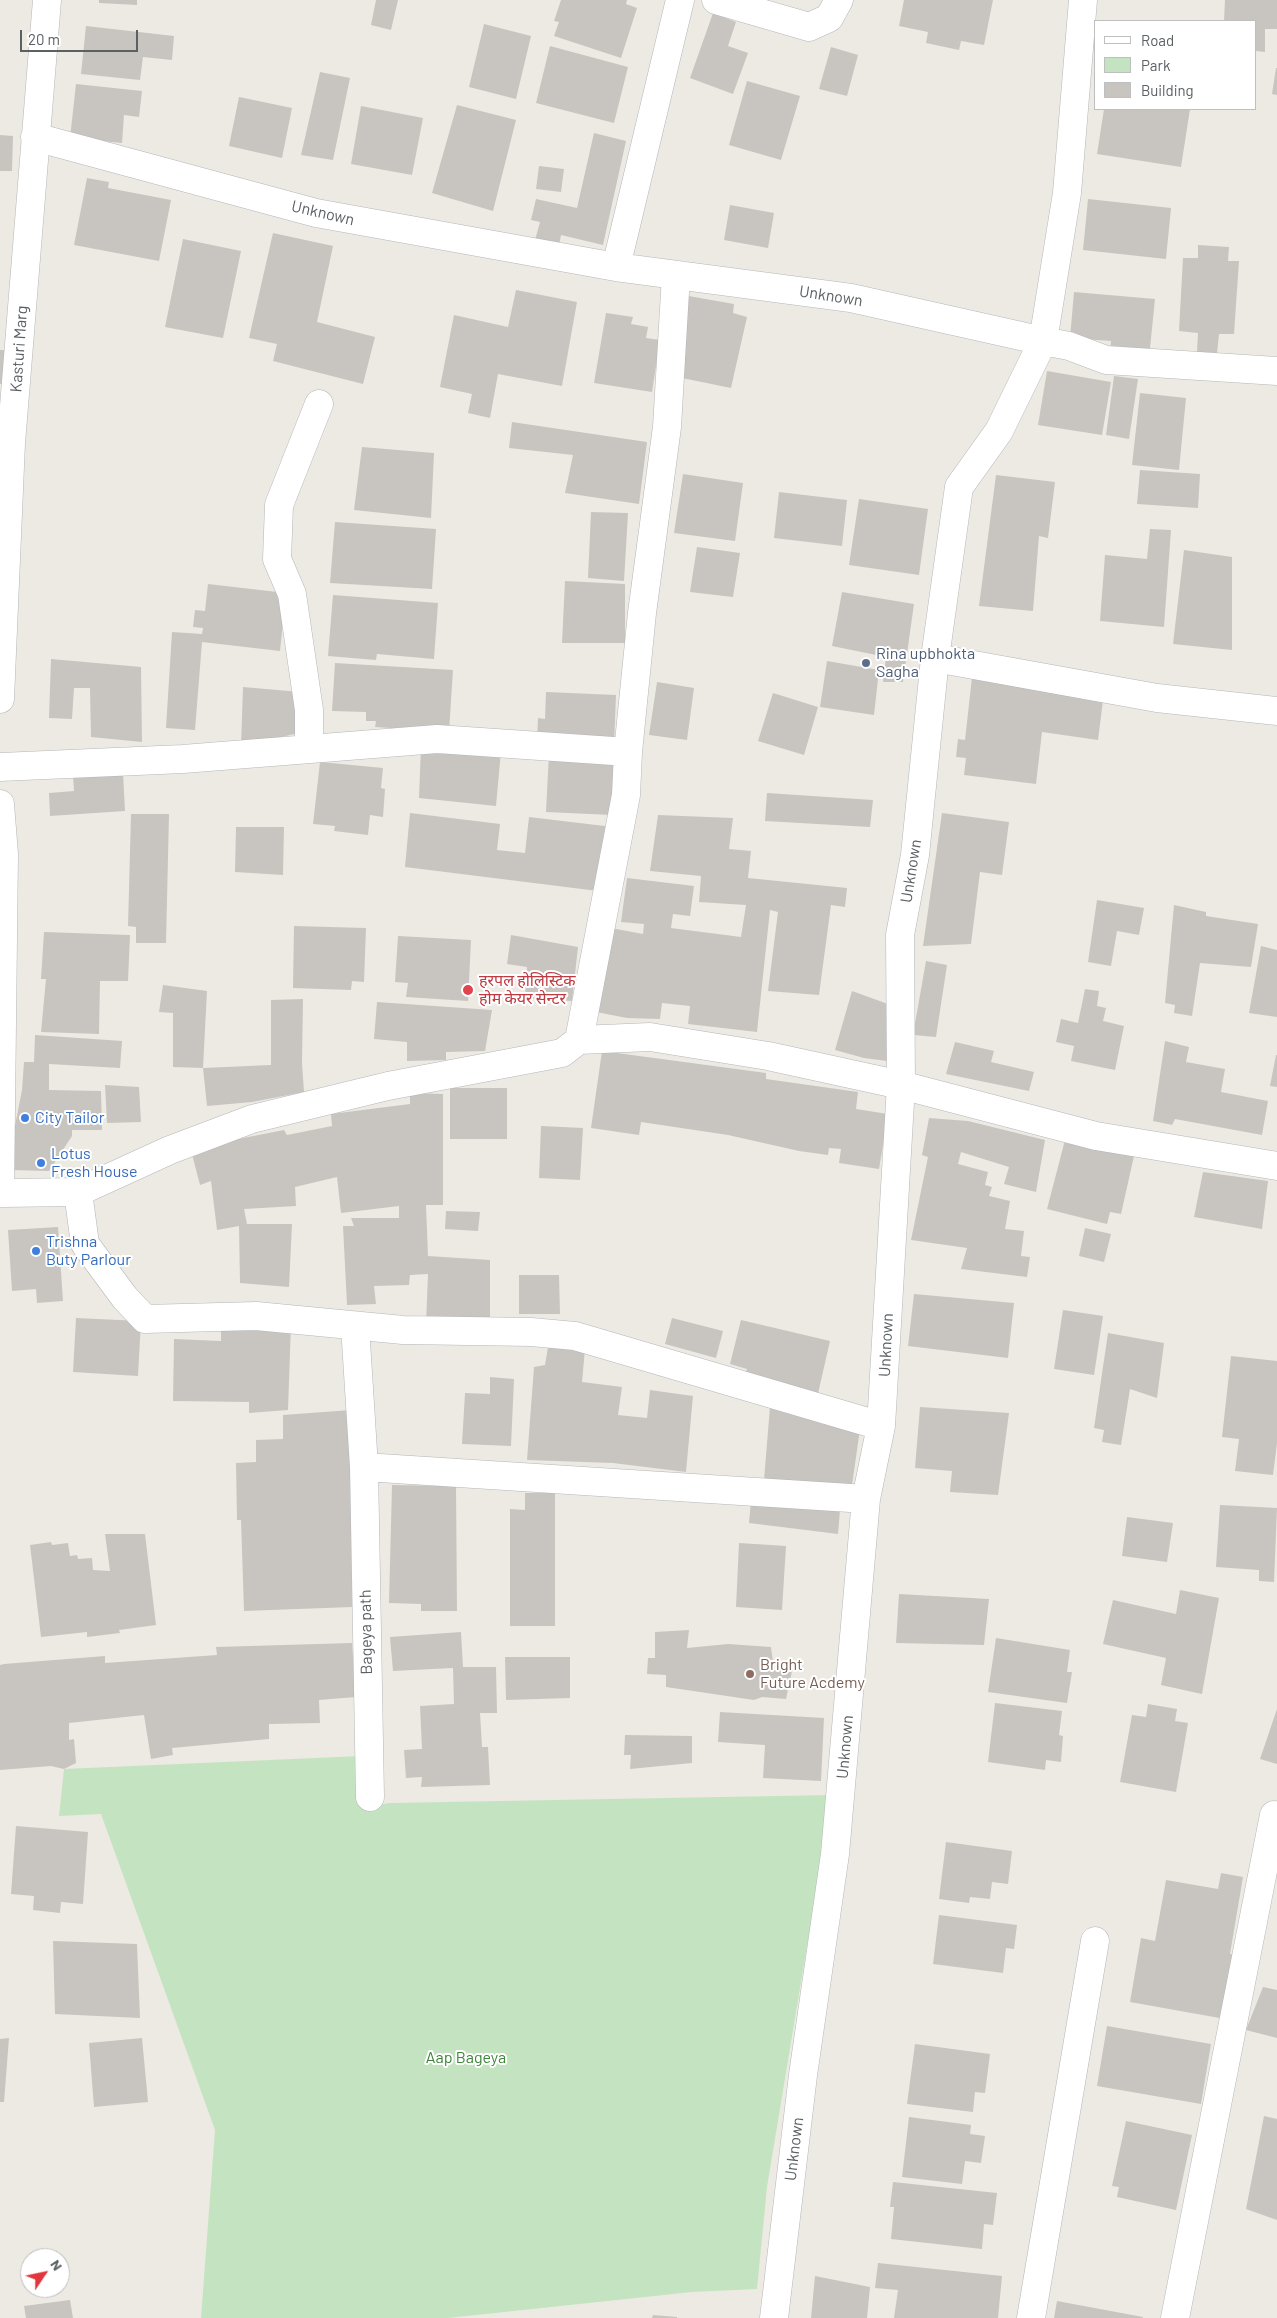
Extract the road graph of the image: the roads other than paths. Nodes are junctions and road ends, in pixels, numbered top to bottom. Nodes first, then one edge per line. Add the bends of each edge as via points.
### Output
1 (48, 0) edge
2 (680, 0) edge
3 (716, 0) edge
4 (839, 0) edge
5 (1083, 0) edge
6 (35, 137) junction
7 (616, 266) junction
8 (676, 275) junction
9 (1043, 341) junction
10 (1277, 371) edge
11 (319, 404) dead end
12 (6, 442) edge
13 (935, 658) junction
14 (0, 699) edge
15 (1277, 711) edge
16 (309, 748) junction
17 (628, 752) junction
18 (0, 767) edge
19 (0, 804) edge
20 (2, 854) edge
21 (579, 1040) junction
22 (900, 1085) junction
23 (1277, 1166) edge
24 (78, 1192) junction
25 (1, 1193) edge
26 (355, 1326) junction
27 (881, 1426) junction
28 (364, 1468) junction
29 (866, 1499) junction
30 (370, 1797) dead end
31 (1274, 1815) dead end
32 (1095, 1941) dead end
33 (774, 2318) edge
34 (1031, 2318) edge
35 (1175, 2318) edge

1 - 6 street, Kasturi Marg
2 - 7 street
3 - 4 street via 809,27 829,18
5 - 9 street, Unknown via 1067,193
6 - 7 street, Unknown via 316,213
6 - 12 street, Kasturi Marg
7 - 8 street, Unknown
8 - 9 street, Unknown via 851,298
8 - 17 street via 667,428 642,613
9 - 10 street, Unknown via 1069,346 1106,360
9 - 13 street, Unknown via 999,431 959,487
11 - 16 street via 279,505 277,559 292,594 308,710
12 - 14 street, Kasturi Marg
13 - 15 street via 1157,698
13 - 22 street, Unknown via 915,855 900,936
16 - 17 street via 437,739
16 - 18 street via 183,759
17 - 21 street via 621,823
19 - 20 street
20 - 25 street
21 - 22 street via 650,1037 768,1056
21 - 24 street via 562,1053 388,1086 252,1119 170,1150
22 - 23 street via 1096,1136
22 - 27 street, Unknown
24 - 25 street
24 - 26 street via 85,1244 145,1319 256,1316
26 - 27 street via 575,1336
26 - 28 street, Bageya path
27 - 29 street, Unknown
28 - 29 street
28 - 30 street, Bageya path
29 - 33 street, Unknown via 835,1854 803,2075
31 - 35 street
32 - 34 street

